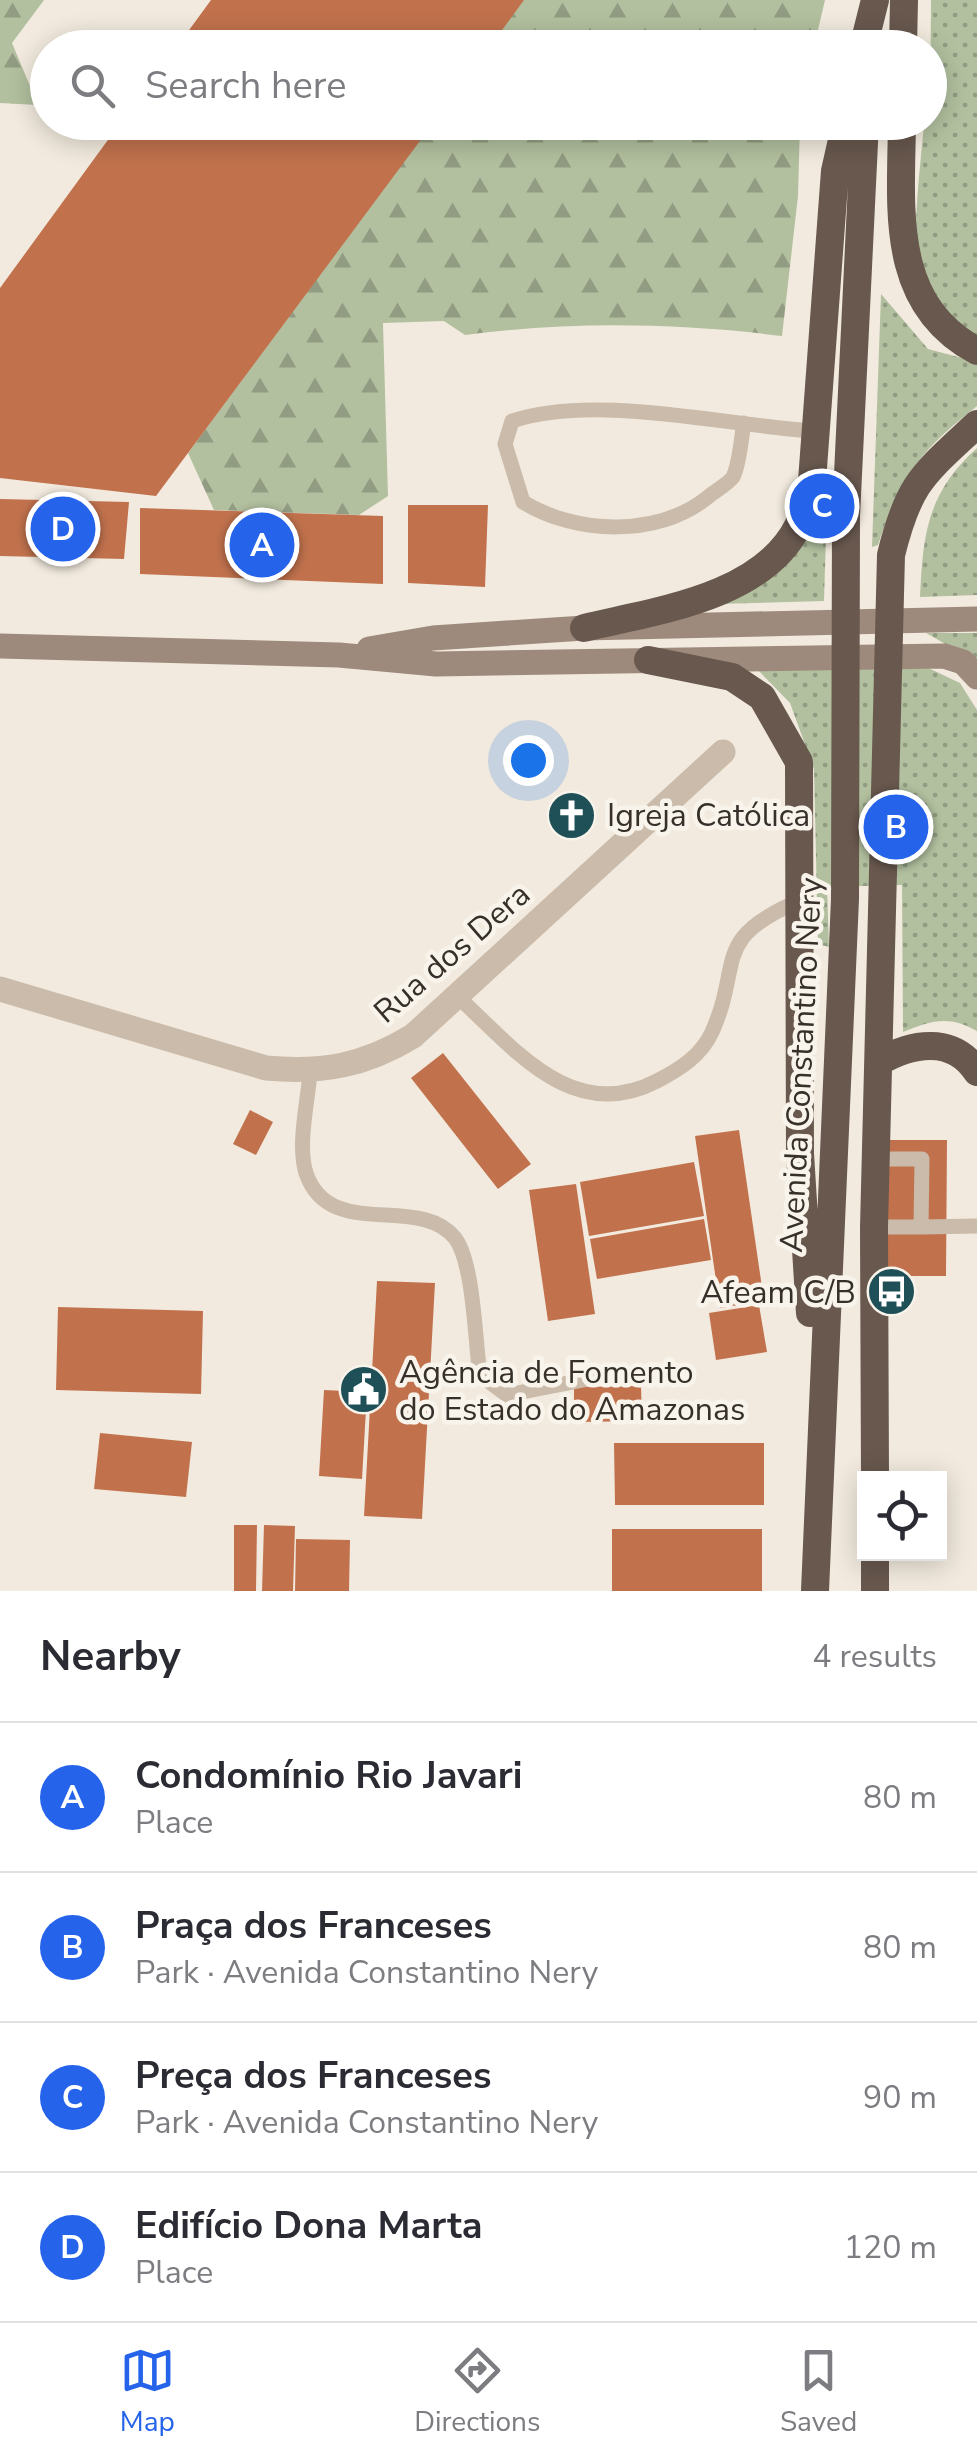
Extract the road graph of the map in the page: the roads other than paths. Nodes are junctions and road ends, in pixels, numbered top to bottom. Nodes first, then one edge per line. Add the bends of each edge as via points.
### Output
1 (904, 0) edge
2 (903, 30) edge
3 (842, 140) edge
4 (864, 140) edge
5 (902, 140) edge
6 (977, 351) edge
7 (744, 422) junction
8 (977, 424) edge
9 (815, 432) junction
10 (977, 619) edge
11 (584, 628) junction
12 (0, 646) edge
13 (340, 654) junction
14 (648, 660) junction
15 (977, 677) edge
16 (723, 752) dead end
17 (799, 901) junction
18 (0, 990) edge
19 (457, 996) junction
20 (879, 1062) junction
21 (310, 1072) junction
22 (977, 1072) edge
23 (876, 1159) junction
24 (977, 1226) edge
25 (874, 1227) junction
26 (921, 1227) junction
27 (624, 1372) dead end
28 (818, 1459) junction
29 (874, 1471) edge
30 (875, 1561) edge
31 (815, 1591) edge
32 (875, 1591) edge

1 - 2 highway
3 - 9 highway
4 - 28 highway, Avenida Constantino Nery via 846,516 846,899
5 - 6 highway via 904,256 921,300 946,334
7 - 7 lane via 635,411 530,415 512,420 505,444 523,502 544,515 587,527 649,524 694,508 732,477
7 - 9 lane
8 - 20 highway via 919,480 902,508 892,554
9 - 11 highway via 812,481 797,528 763,567 682,604
10 - 11 main road
11 - 13 main road via 434,638
12 - 13 main road
13 - 14 main road via 436,664
14 - 15 main road via 944,656 963,662
14 - 17 highway via 732,677 762,698 784,730 799,762
16 - 19 street, Rua dos Dera
17 - 19 lane via 758,923 730,955 704,1047 668,1076 624,1093 580,1093 545,1077
17 - 28 highway via 800,1154
18 - 21 street, Rua dos Dera via 231,1060
19 - 21 street, Rua dos Dera via 382,1055
20 - 22 highway via 901,1048 928,1044 955,1051
20 - 23 highway
21 - 27 lane via 306,1173 338,1207 423,1220 455,1239 465,1260 486,1384 507,1395
23 - 25 highway
23 - 26 lane via 922,1159
24 - 26 lane
25 - 26 lane
25 - 29 highway
28 - 31 highway, Avenida Constantino Nery
30 - 32 highway

